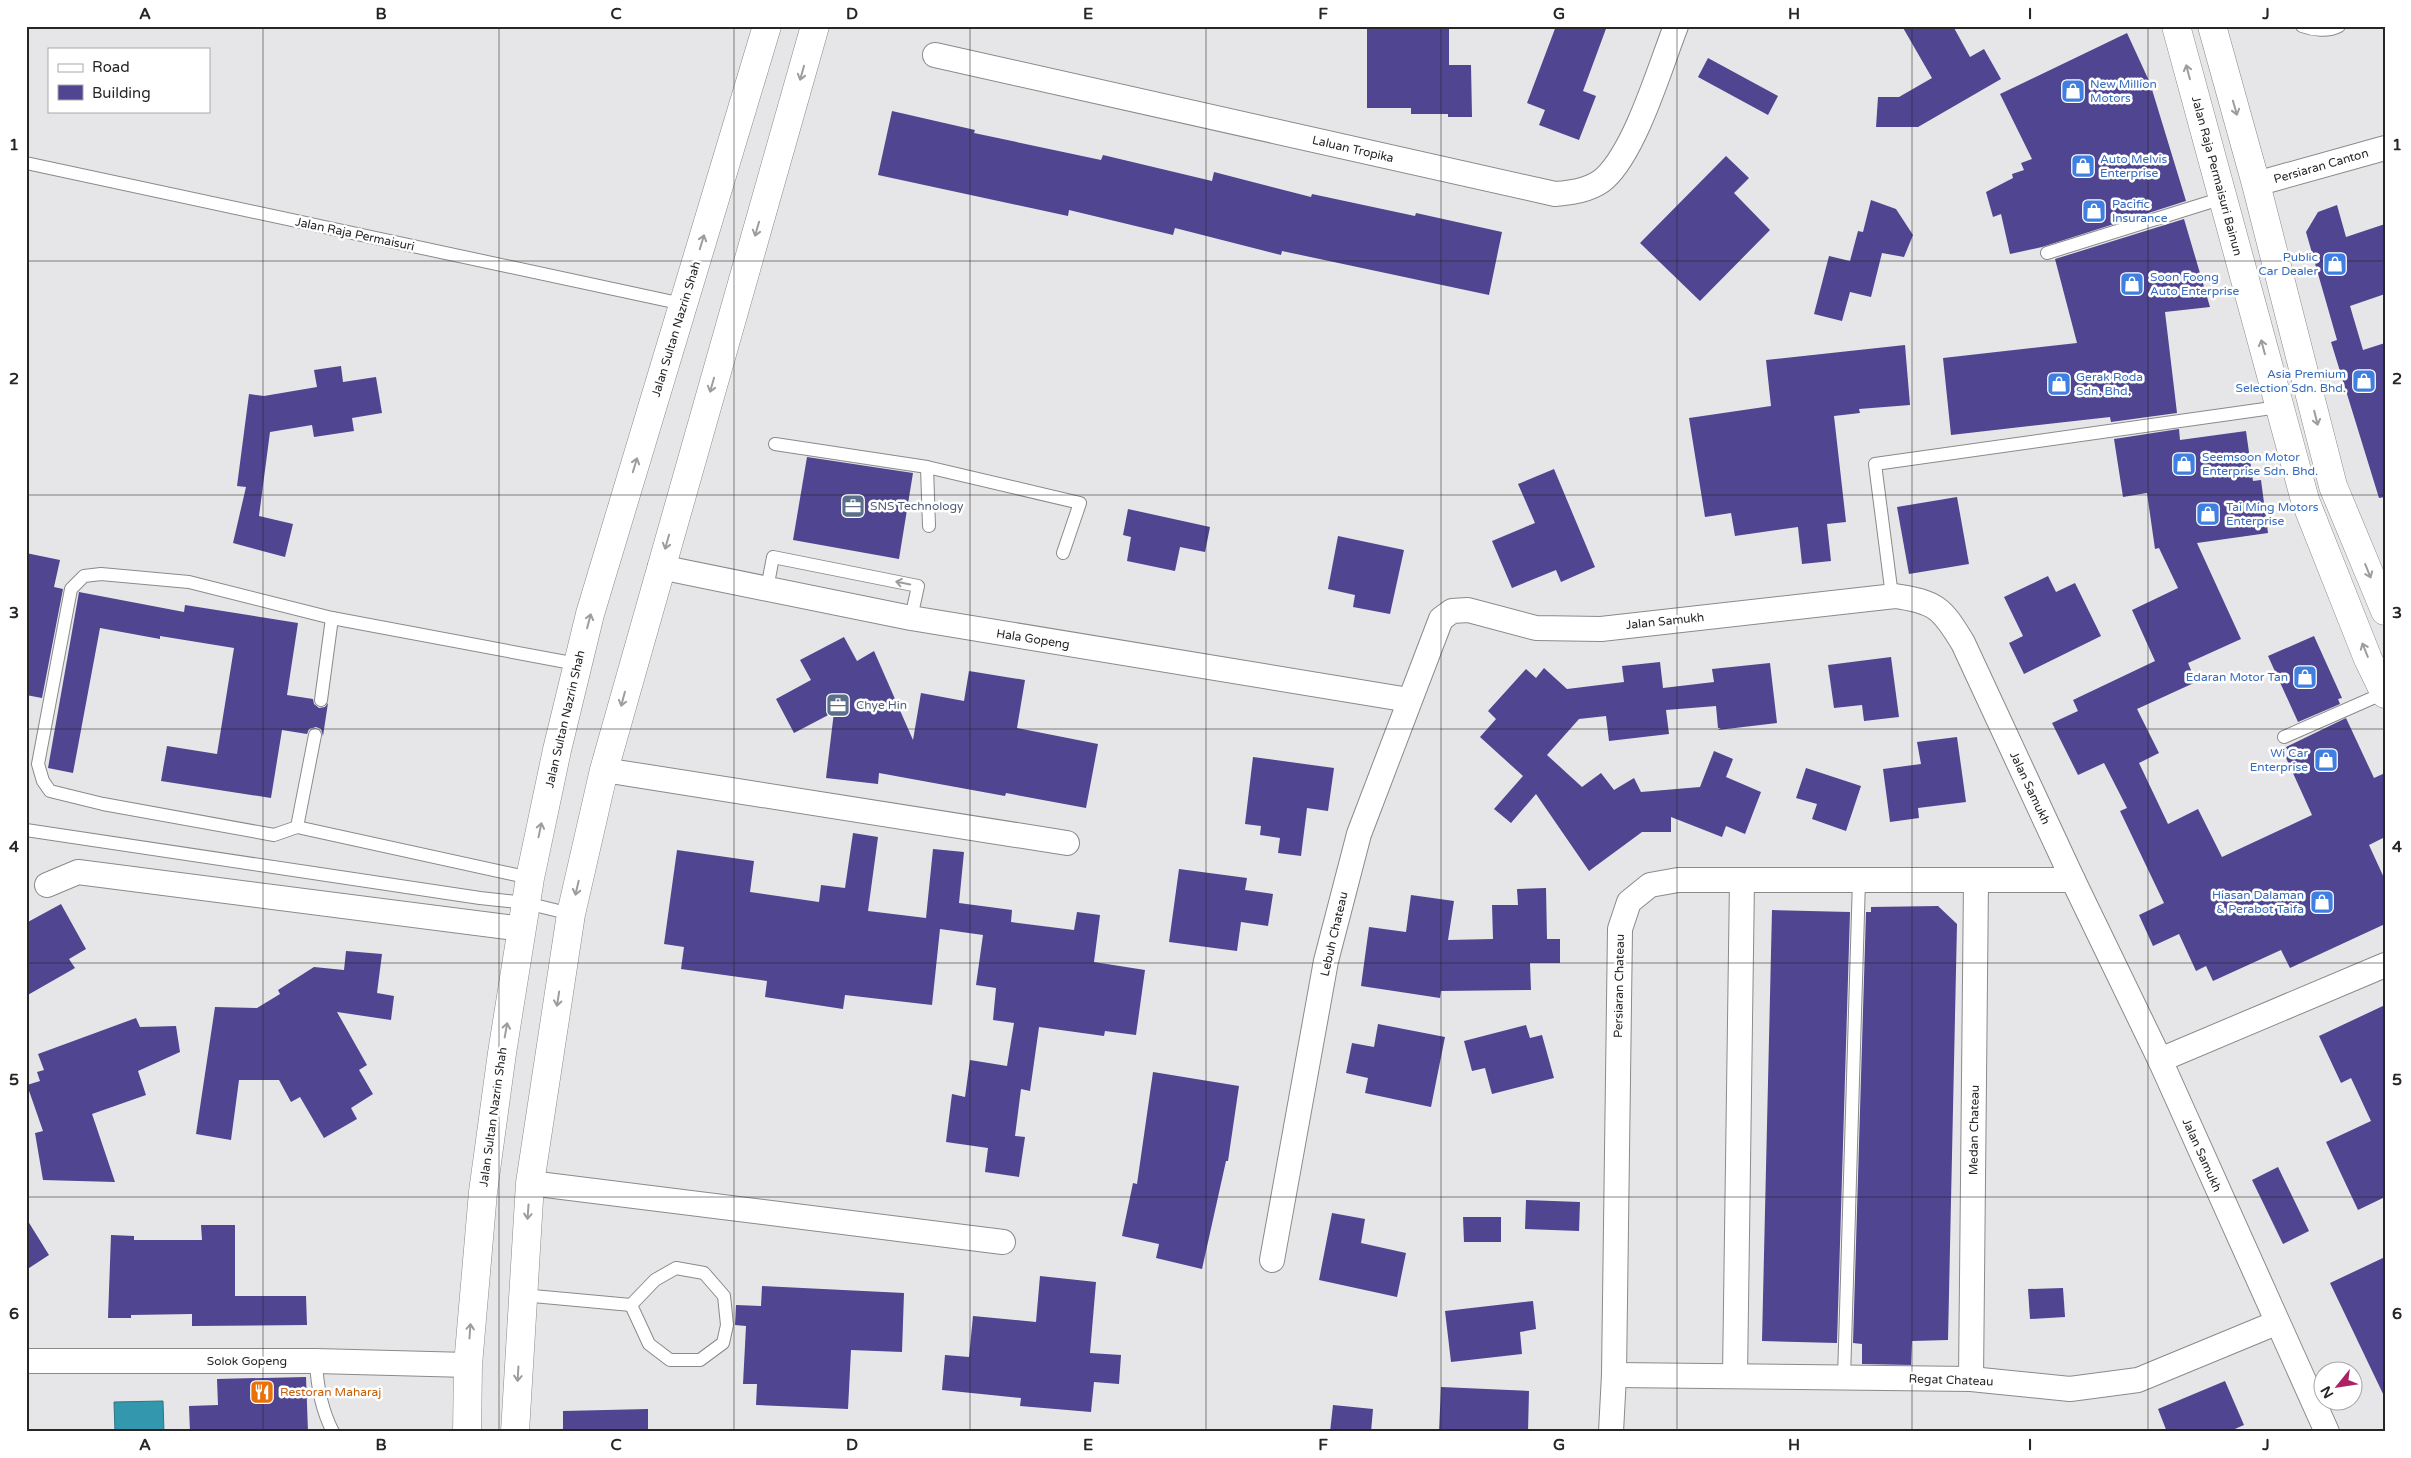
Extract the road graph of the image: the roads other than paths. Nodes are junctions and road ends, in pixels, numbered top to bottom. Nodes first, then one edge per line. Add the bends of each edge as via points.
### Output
1 (767, 26) edge
2 (815, 26) edge
3 (1676, 26) edge
4 (2176, 26) edge
5 (2302, 26) edge
6 (2339, 26) edge
7 (2214, 27) edge
8 (935, 55) dead end
9 (2385, 148) edge
10 (26, 163) edge
11 (2256, 184) junction
12 (2223, 198) junction
13 (2047, 253) dead end
14 (683, 304) junction
15 (2279, 407) junction
16 (775, 444) dead end
17 (927, 468) junction
18 (929, 526) dead end
19 (1063, 553) dead end
20 (660, 567) junction
21 (767, 589) junction
22 (1892, 596) junction
23 (2385, 611) edge
24 (332, 618) junction
25 (911, 618) junction
26 (1442, 619) joint
27 (577, 664) junction
28 (2384, 693) edge
29 (321, 700) dead end
30 (1409, 700) junction
31 (315, 735) dead end
32 (2284, 737) dead end
33 (604, 770) junction
34 (297, 827) junction
35 (26, 830) edge
36 (1067, 843) dead end
37 (1742, 880) junction
38 (1859, 880) junction
39 (1976, 880) junction
40 (2073, 880) junction
41 (47, 885) dead end
42 (526, 903) junction
43 (571, 914) junction
44 (2385, 965) edge
45 (2160, 1060) junction
46 (530, 1184) junction
47 (1003, 1242) dead end
48 (1272, 1260) dead end
49 (522, 1295) junction
50 (631, 1305) junction
51 (2276, 1323) junction
52 (26, 1360) edge
53 (316, 1360) junction
54 (468, 1364) junction
55 (1614, 1375) junction
56 (1735, 1376) junction
57 (1844, 1378) junction
58 (1971, 1379) junction
59 (333, 1432) edge
60 (467, 1432) edge
61 (515, 1432) edge
62 (1611, 1432) edge
63 (2327, 1432) edge

14 -> 1 main road, Jalan Sultan Nazrin Shah
2 -> 20 main road
3 - 8 street, Laluan Tropika via 1622,158 1604,179 1579,192 1555,194
12 -> 4 main road, Jalan Raja Permaisuri Bainun
5 - 6 lane via 2333,30
7 -> 11 main road
9 - 11 street, Persiaran Canton
10 - 14 lane, Jalan Raja Permaisuri
11 -> 23 main road via 2333,486
12 - 13 lane
15 -> 12 main road, Jalan Raja Permaisuri Bainun
27 -> 14 main road, Jalan Sultan Nazrin Shah
15 - 22 lane via 1875,464
28 -> 15 main road, Jalan Raja Permaisuri Bainun via 2305,500
16 - 17 lane
17 - 18 lane
17 - 19 lane via 1080,503
20 - 21 street, Hala Gopeng
20 -> 33 main road
21 - 25 street, Hala Gopeng
25 -> 21 lane via 918,586 773,557
22 - 26 street, Jalan Samukh via 1601,628 1536,628 1468,610 1452,611
22 - 40 street, Jalan Samukh via 1923,600 1947,616 1963,643
24 - 27 lane
24 - 29 lane
24 - 34 lane via 189,582 101,574 84,576 71,589 38,764 50,791 103,804 274,835
25 - 30 street, Hala Gopeng
26 - 30 street, Lebuh Chateau
42 -> 27 main road, Jalan Sultan Nazrin Shah
28 - 32 lane
30 - 48 street, Lebuh Chateau via 1359,834 1326,961
31 - 34 lane
33 - 36 street
33 -> 43 main road
34 - 42 lane
35 - 42 lane
37 - 38 street, Persiaran Chateau
37 - 55 street, Persiaran Chateau via 1678,880 1650,885 1629,902 1620,928
37 - 56 street
38 - 39 street, Persiaran Chateau
38 - 57 lane
39 - 40 street, Persiaran Chateau
39 - 58 street, Medan Chateau
40 - 45 street, Jalan Samukh
41 - 42 street via 78,872
42 - 43 lane
54 -> 42 main road, Jalan Sultan Nazrin Shah via 483,1192
43 -> 46 main road
44 - 45 street
45 - 51 street, Jalan Samukh
46 - 47 street
46 -> 49 main road
49 - 50 lane
49 -> 61 main road
50 - 50 lane via 649,1344 670,1360 700,1360 724,1343 728,1325 724,1296 704,1273 676,1268 655,1280
51 - 58 street, Regat Chateau via 2138,1380 2070,1389
51 - 63 street, Jalan Samukh
52 - 53 street, Solok Gopeng
53 - 54 street, Solok Gopeng
53 - 59 lane via 316,1387
54 - 60 main road, Jalan Sultan Nazrin Shah
55 - 56 street, Regat Chateau
55 - 62 street, Persiaran Chateau
56 - 57 street, Regat Chateau
57 - 58 street, Regat Chateau

